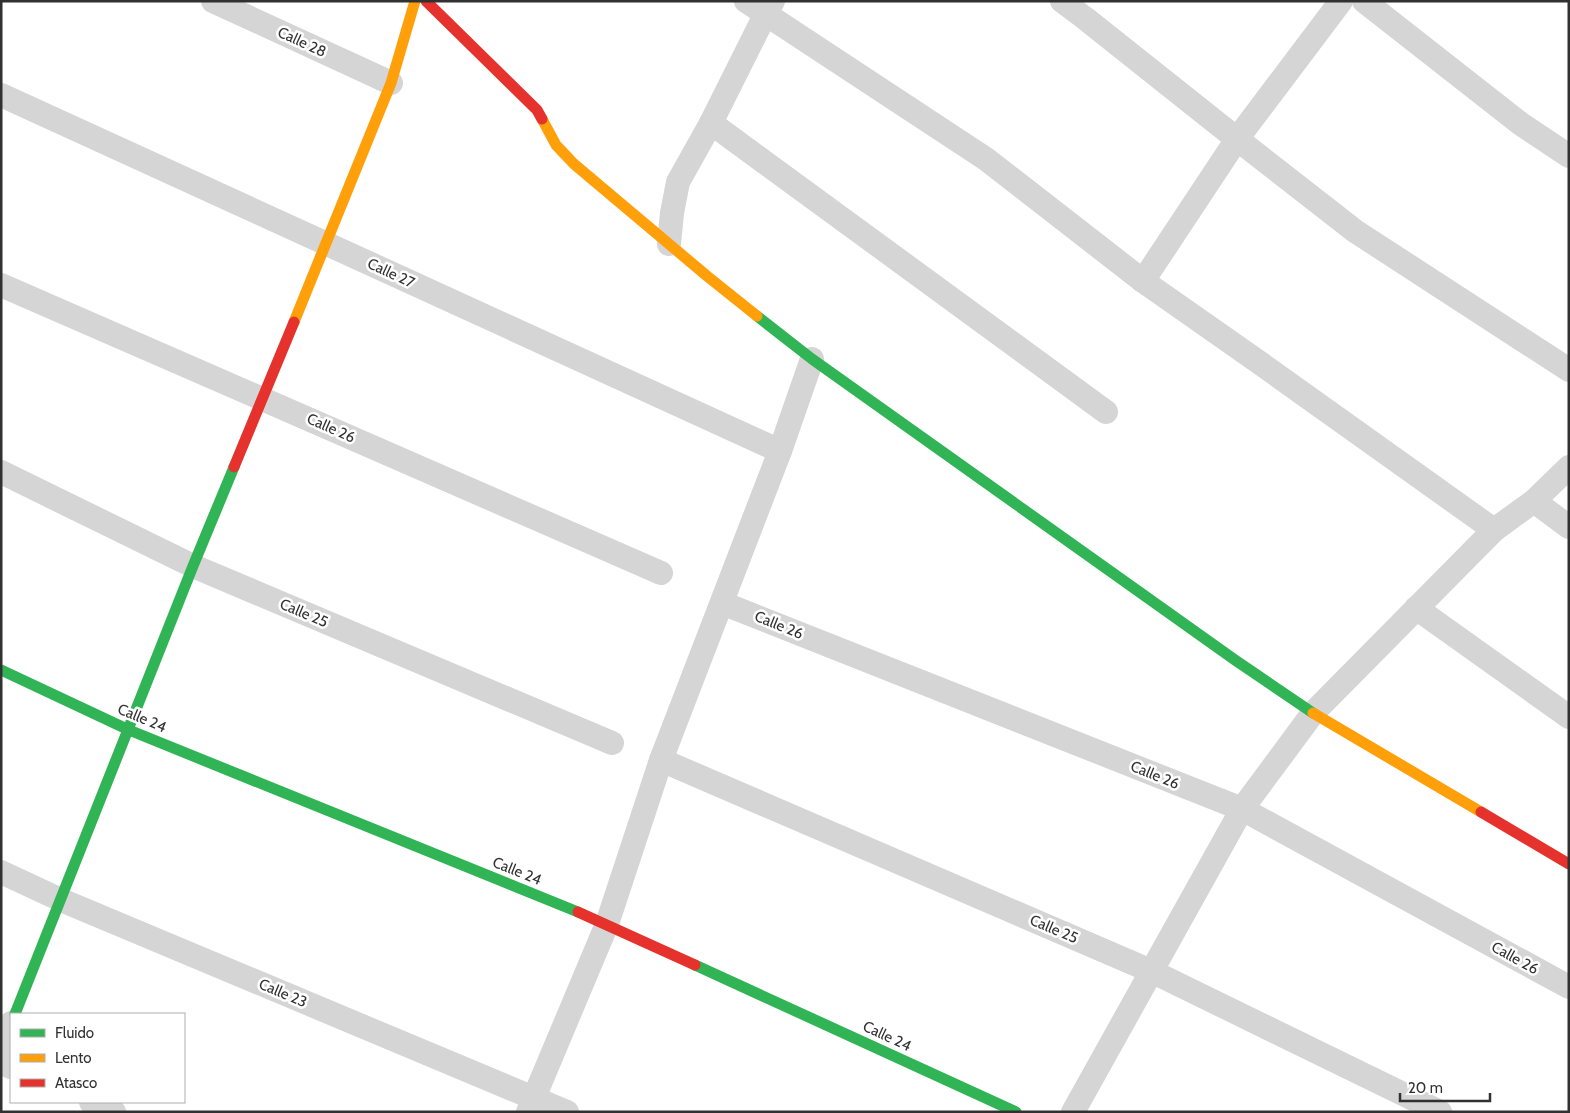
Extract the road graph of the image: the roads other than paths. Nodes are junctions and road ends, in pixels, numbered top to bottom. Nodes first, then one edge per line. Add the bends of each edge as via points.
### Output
1 (212, 1) edge
2 (415, 1) edge
3 (426, 1) edge
4 (1062, 1) edge
5 (1341, 1) edge
6 (1364, 1) edge
7 (761, 6) edge
8 (391, 83) junction
9 (1, 95) edge
10 (711, 122) junction
11 (1237, 140) junction
12 (1569, 156) edge
13 (326, 244) junction
14 (669, 244) junction
15 (1143, 282) junction
16 (1, 285) edge
17 (812, 359) junction
18 (1569, 370) edge
19 (263, 398) junction
20 (1106, 412) dead end
21 (780, 451) junction
22 (1569, 467) edge
23 (1, 472) edge
24 (1534, 501) junction
25 (1569, 527) edge
26 (1494, 530) junction
27 (193, 566) junction
28 (661, 573) dead end
29 (722, 603) junction
30 (1416, 608) junction
31 (1, 670) edge
32 (1312, 713) junction
33 (1569, 717) edge
34 (130, 730) junction
35 (612, 743) dead end
36 (661, 760) junction
37 (1242, 809) junction
38 (1569, 864) edge
39 (1, 872) edge
40 (61, 900) junction
41 (607, 924) junction
42 (1151, 971) junction
43 (1569, 987) edge
44 (15, 1013) edge
45 (10, 1026) edge
46 (1, 1048) edge
47 (93, 1103) edge
48 (530, 1105) edge
49 (114, 1112) edge
50 (567, 1112) edge
51 (1016, 1112) edge
52 (1073, 1112) edge
53 (1440, 1112) edge

1 - 8 street, Calle 28
2 - 8 street
3 - 14 street via 537,110 556,145 568,158
4 - 11 street
5 - 11 street
6 - 12 street via 1521,124
7 - 10 street
7 - 15 street via 986,159
8 - 13 street
9 - 13 street, Calle 27
10 - 14 street via 678,182
10 - 20 street
11 - 15 street
11 - 18 street via 1355,231
13 - 19 street
13 - 21 street, Calle 27
14 - 17 street
15 - 26 street
16 - 19 street, Calle 26
17 - 21 street
17 - 32 street
19 - 27 street
19 - 28 street, Calle 26
21 - 29 street
22 - 24 street
23 - 27 street, Calle 25
24 - 25 street
24 - 26 street
26 - 30 street
27 - 34 street
27 - 35 street, Calle 25
29 - 36 street
29 - 37 street, Calle 26
30 - 32 street
30 - 33 street
31 - 34 street, Calle 24
32 - 37 street
32 - 38 street
34 - 40 street
34 - 41 street, Calle 24
36 - 41 street
36 - 42 street, Calle 25
37 - 42 street
37 - 43 street, Calle 26
39 - 40 street, Calle 23
40 - 44 street
40 - 48 street, Calle 23
41 - 48 street
41 - 51 street, Calle 24
42 - 52 street
42 - 53 street, Calle 25
45 - 46 street
47 - 49 street
48 - 50 street, Calle 23

